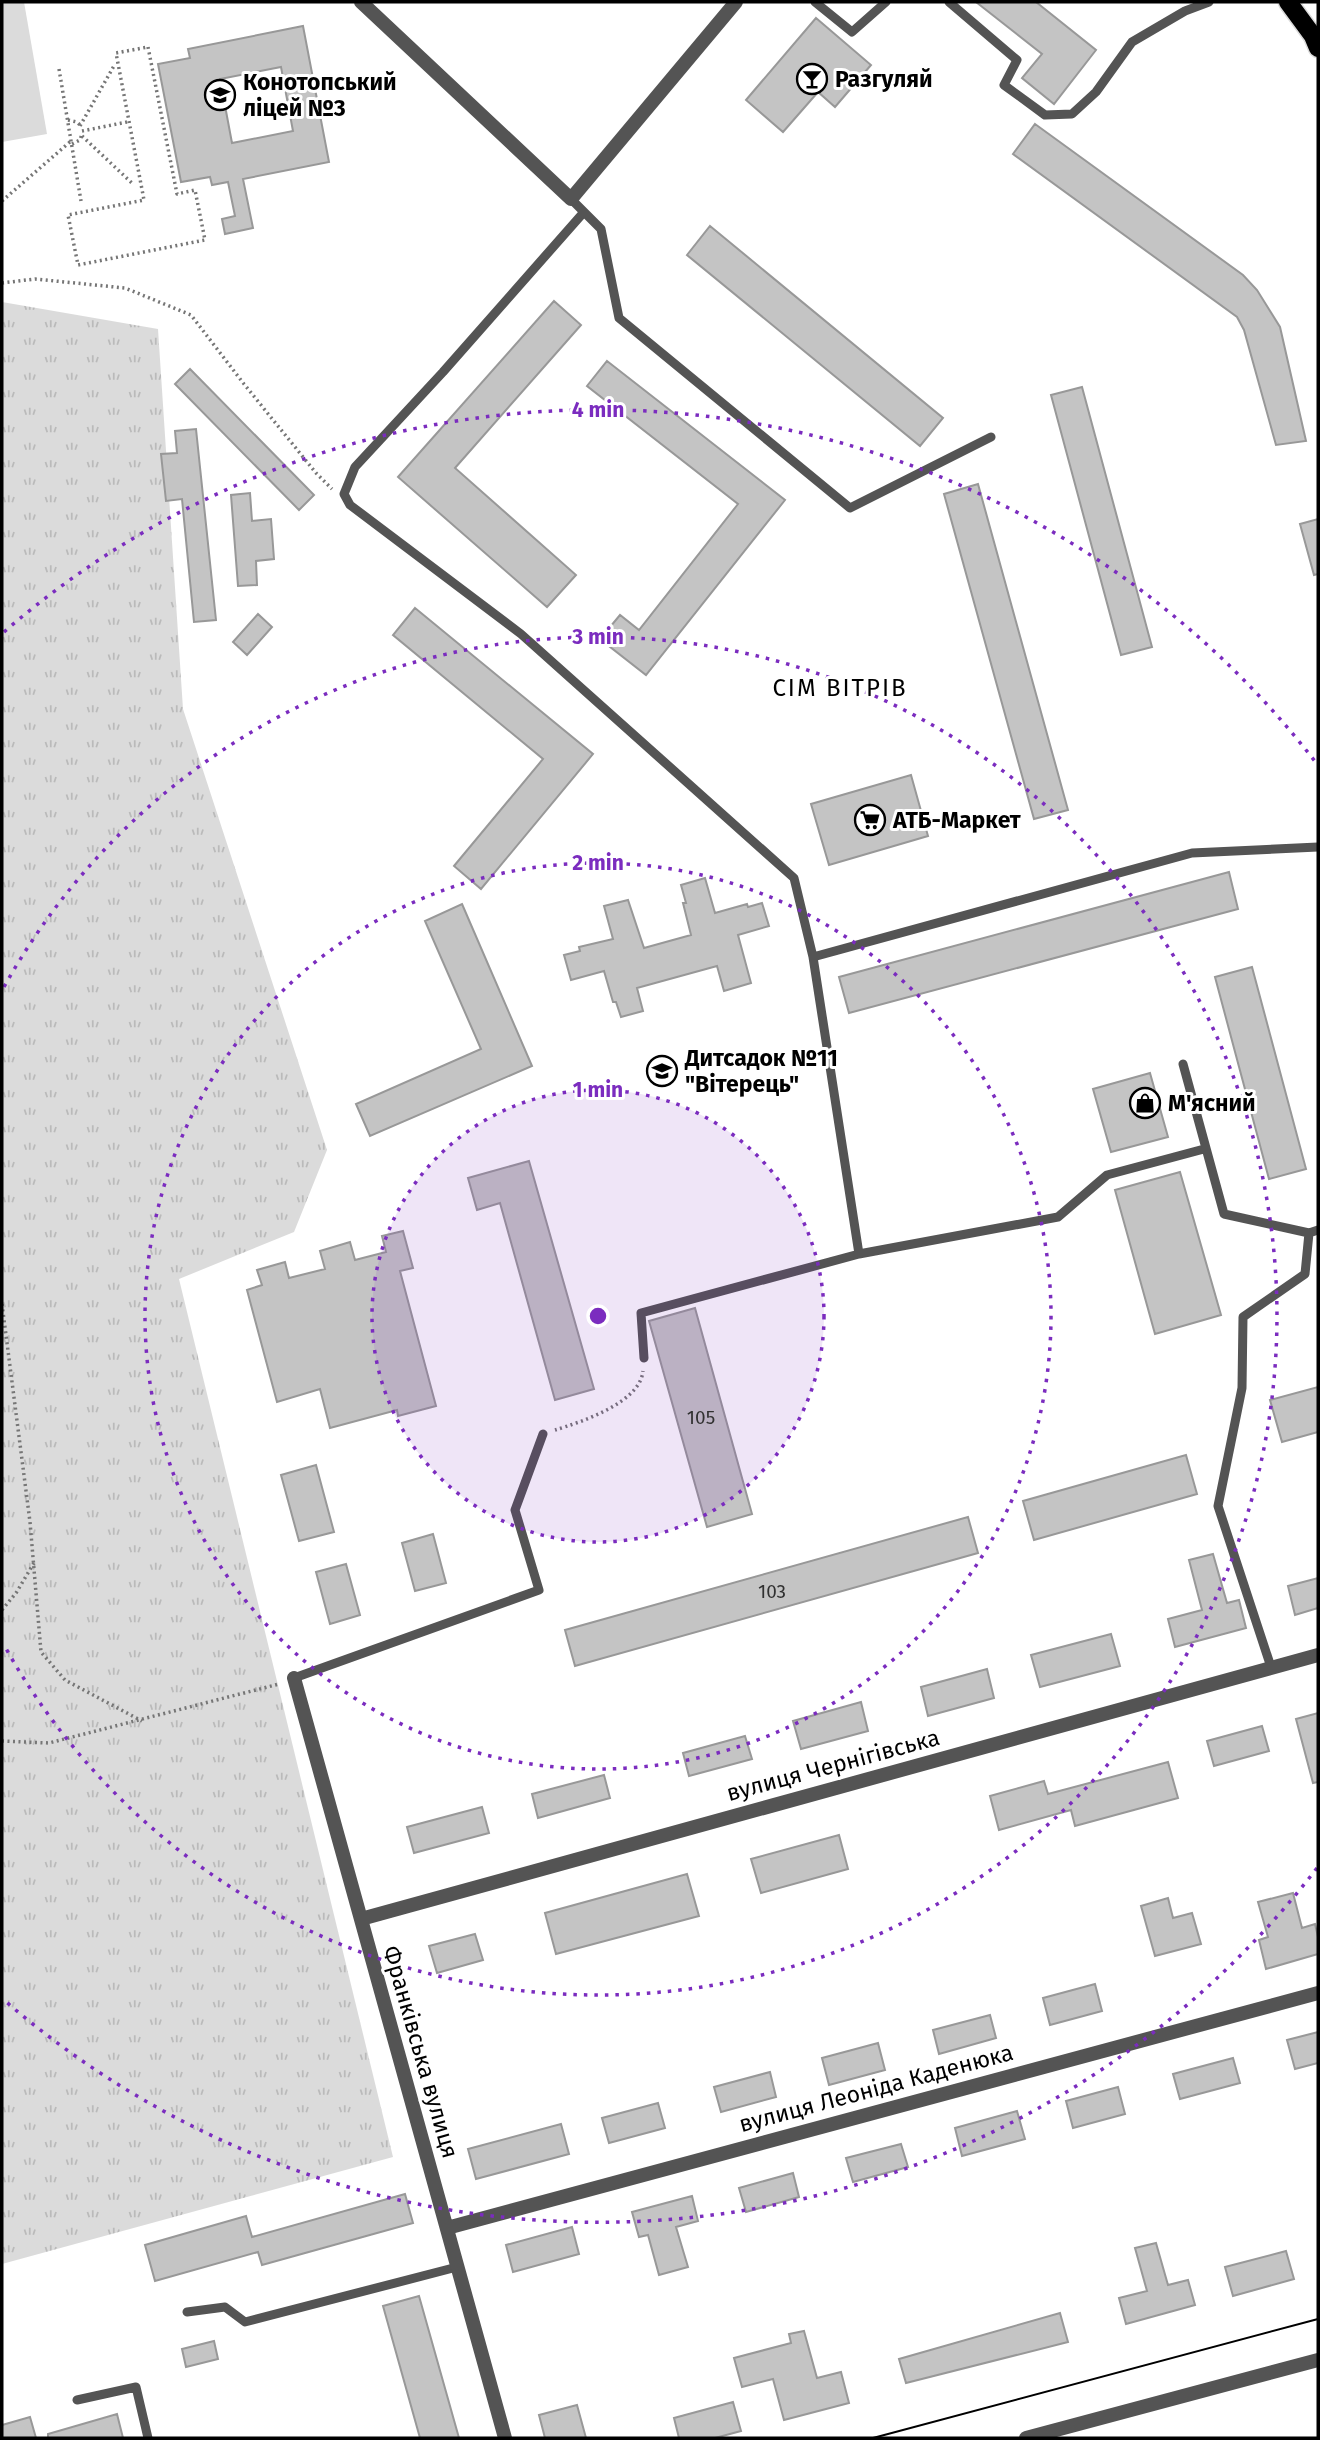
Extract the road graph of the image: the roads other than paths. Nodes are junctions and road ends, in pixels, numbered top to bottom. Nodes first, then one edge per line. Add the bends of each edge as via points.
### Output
1 (361, 2) edge
2 (736, 2) edge
3 (815, 2) edge
4 (886, 2) edge
5 (949, 2) edge
6 (1209, 2) edge
7 (1288, 2) edge
8 (1318, 48) edge
9 (571, 199) junction
10 (584, 212) junction
11 (991, 437) dead end
12 (1318, 847) edge
13 (813, 957) junction
14 (1183, 1064) dead end
15 (1205, 1149) junction
16 (1314, 1231) edge
17 (859, 1254) junction
18 (644, 1358) road end
19 (543, 1434) road end
20 (1318, 1656) edge
21 (1271, 1667) junction
22 (294, 1678) joint
23 (361, 1919) junction
24 (1318, 1993) edge
25 (447, 2228) junction
26 (457, 2267) junction
27 (187, 2312) dead end
28 (1318, 2360) edge
29 (78, 2400) dead end
30 (148, 2438) edge
31 (505, 2438) edge
32 (1026, 2438) edge

1 - 9 street
2 - 9 street
3 - 4 lane via 852,32
5 - 6 lane via 1017,60 1004,85 1045,115 1072,114 1096,92 1132,42
7 - 8 main road
9 - 10 lane
10 - 11 lane via 601,229 619,318 850,508
10 - 13 lane via 355,467 344,494 350,505 521,634 794,878
12 - 13 lane via 1192,853
13 - 17 lane
14 - 15 lane
15 - 16 lane via 1224,1214
15 - 17 lane via 1107,1175 1058,1217
16 - 21 lane via 1305,1274 1243,1317 1242,1388 1218,1506
17 - 18 lane via 640,1313
19 - 22 lane via 515,1510 538,1590
20 - 21 street, вулиця Чернігівська
21 - 23 street, вулиця Чернігівська
22 - 23 street, Франківська вулиця
23 - 25 street, Франківська вулиця
24 - 25 street, вулиця Леоніда Каденюка
25 - 26 street, Франківська вулиця
26 - 27 lane via 245,2322 225,2307
26 - 31 street, Франківська вулиця
28 - 32 street
29 - 30 lane via 136,2387

